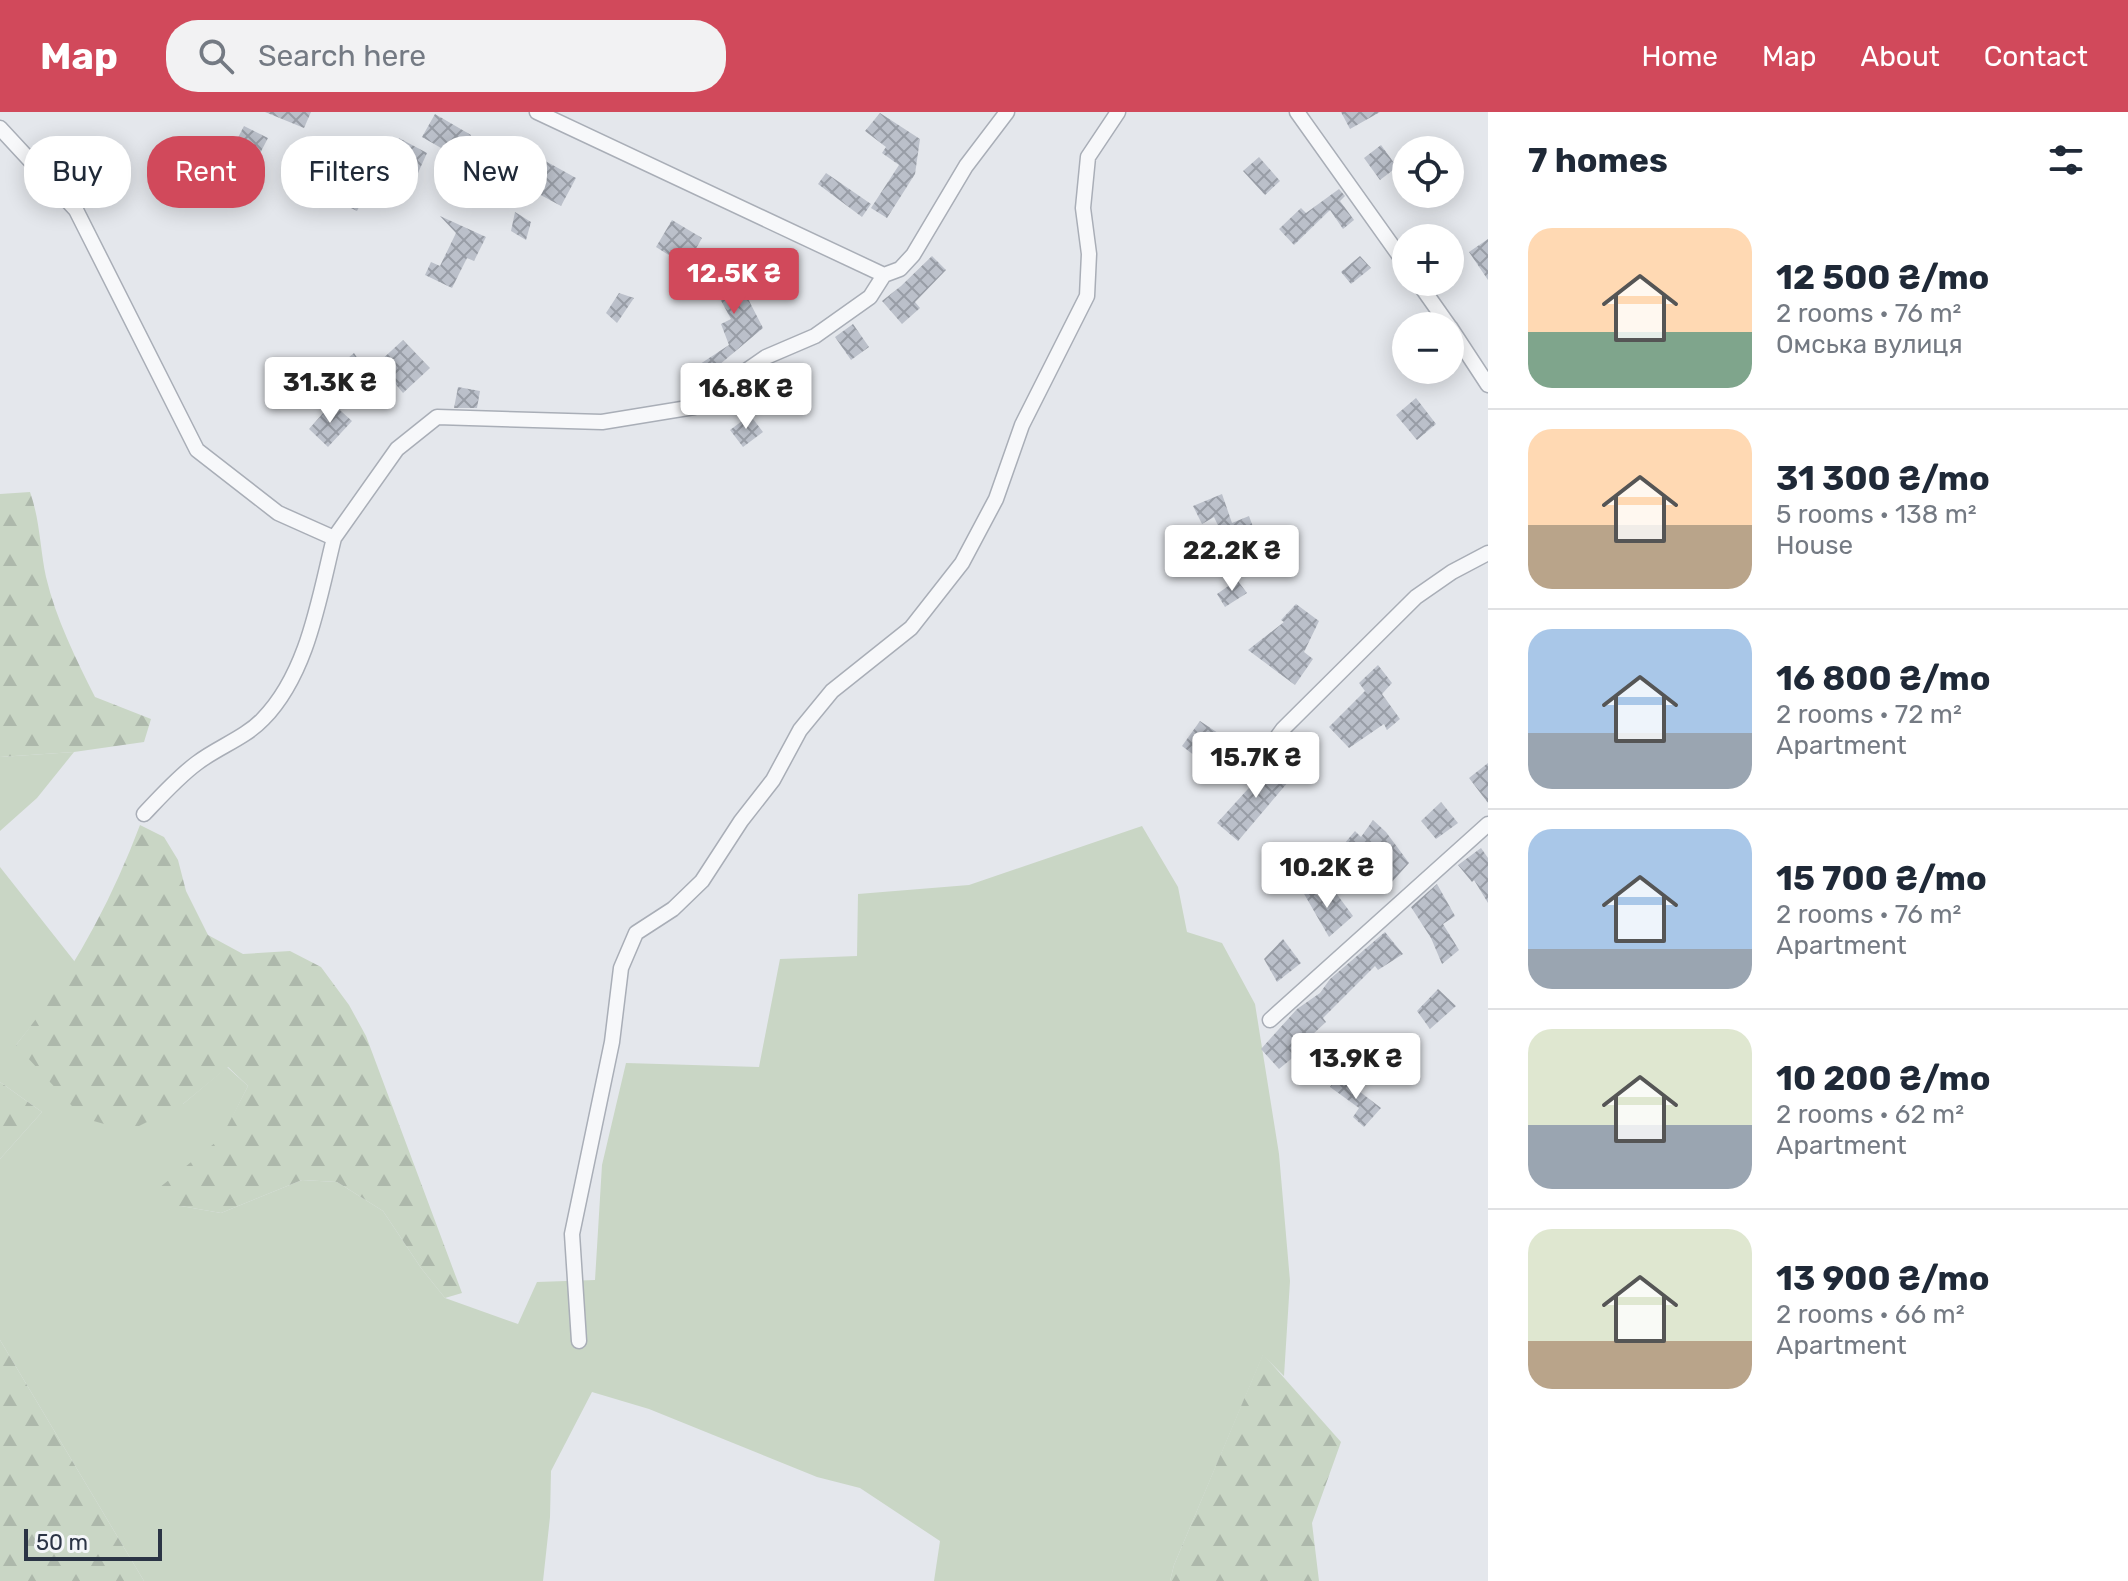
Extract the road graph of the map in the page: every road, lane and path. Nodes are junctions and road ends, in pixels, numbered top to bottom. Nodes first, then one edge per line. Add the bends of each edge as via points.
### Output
1 (537, 112) edge
2 (1007, 112) edge
3 (1118, 112) edge
4 (1297, 112) edge
5 (0, 128) edge
6 (1392, 245) edge
7 (884, 275) junction
8 (1464, 348) edge
9 (1488, 385) edge
10 (334, 538) junction
11 (1488, 553) edge
12 (1256, 766) dead end
13 (144, 814) dead end
14 (1488, 824) edge
15 (1270, 1020) dead end
16 (579, 1341) dead end

1 - 7 street
2 - 7 street via 966,166 913,255 900,269
3 - 16 street via 1088,157 1083,208 1087,296 1022,425 996,499 962,563 911,628 832,691 800,730 773,780 702,881 673,909 636,933 621,968 612,1042 572,1234
4 - 6 street
5 - 10 street via 76,210 197,450 278,513
7 - 10 street via 870,297 815,336 766,357 694,407 602,422 437,417 397,449
8 - 9 street
10 - 13 street via 305,644 286,691 262,720 198,762
11 - 12 street via 1416,597 1283,729
14 - 15 street

